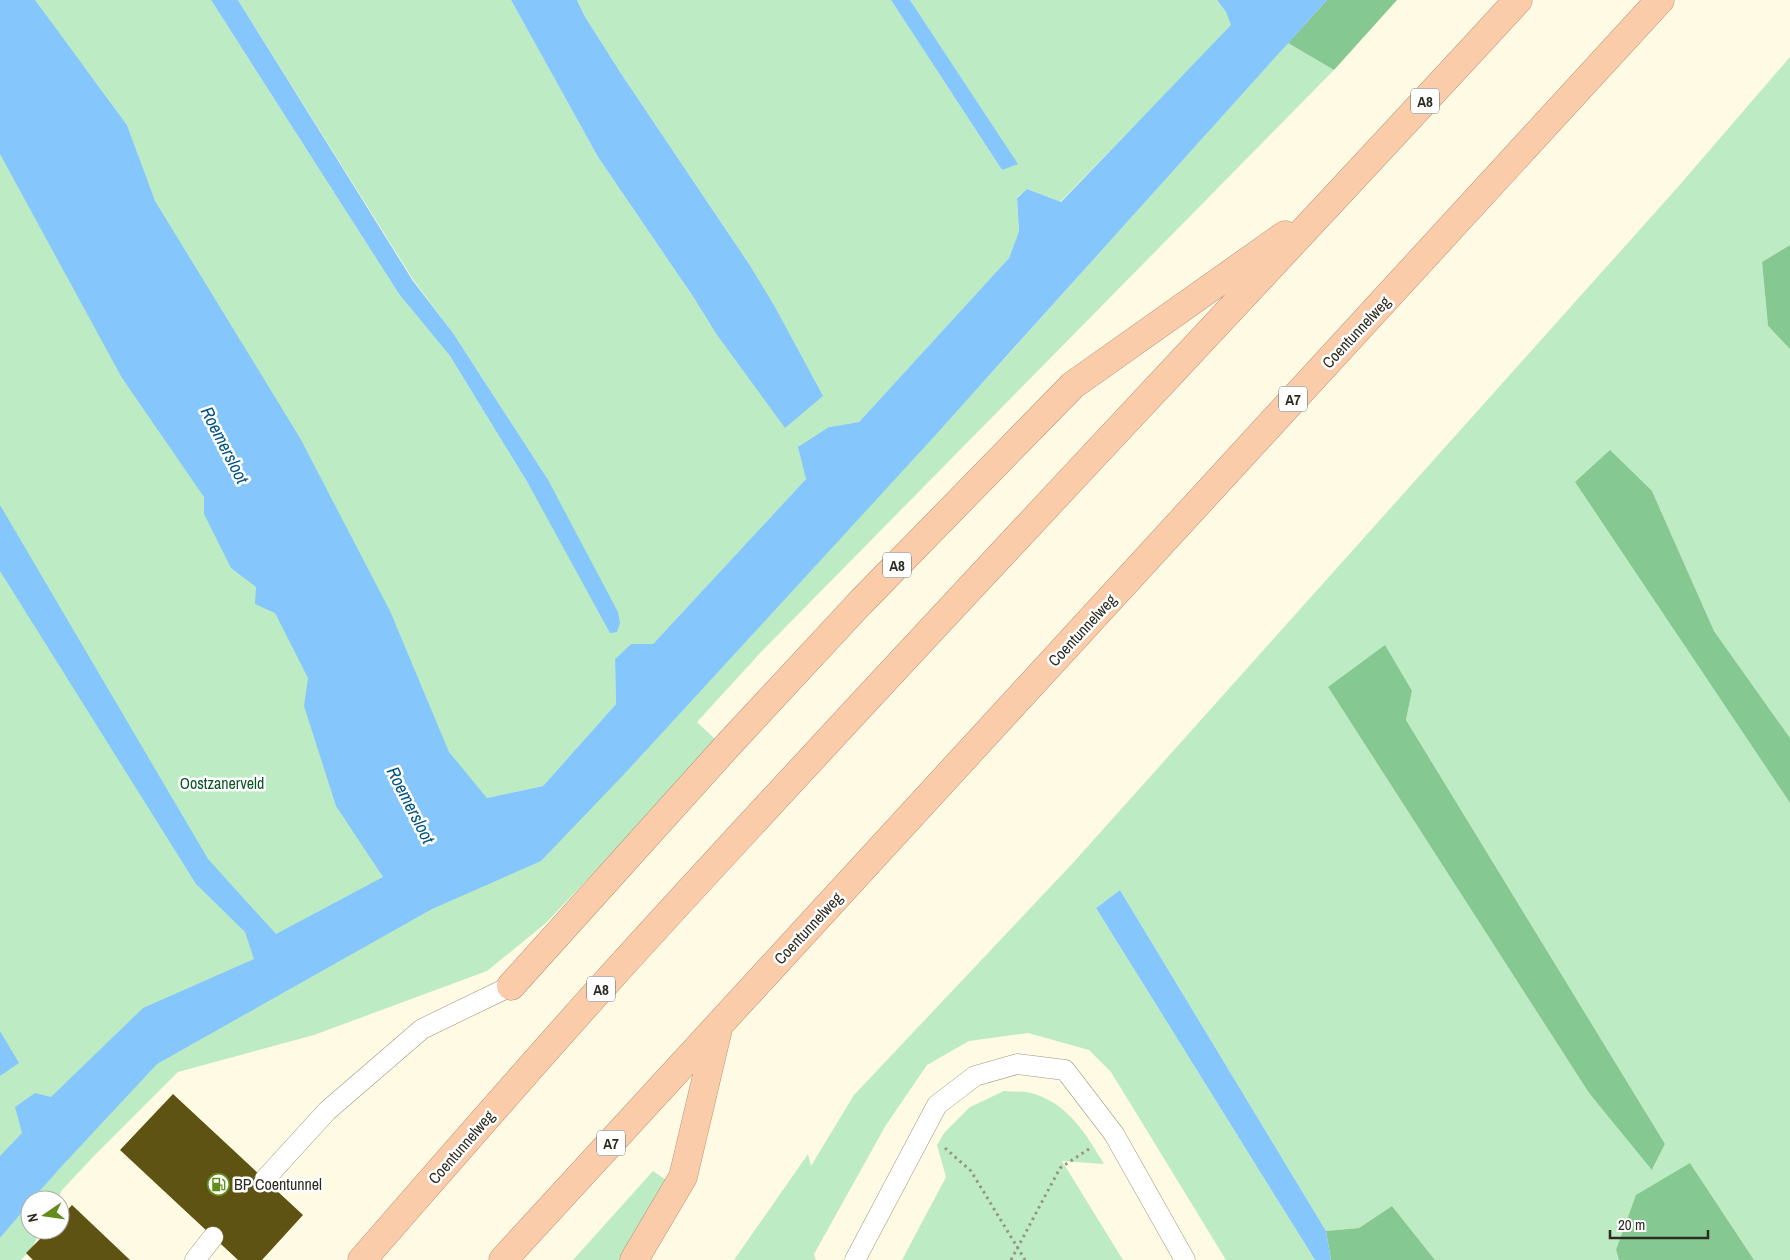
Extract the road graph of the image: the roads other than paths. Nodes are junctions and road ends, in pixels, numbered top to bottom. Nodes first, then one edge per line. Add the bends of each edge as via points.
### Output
1 (1518, 0) edge
2 (1660, 0) edge
3 (1333, 201) junction
4 (511, 986) joint
5 (719, 1025) junction
6 (264, 1179) dead end
7 (213, 1237) dead end
8 (195, 1260) edge
9 (362, 1260) edge
10 (503, 1260) edge
11 (634, 1260) edge
12 (855, 1260) edge
13 (1185, 1260) edge

1 - 3 highway, Coentunnelweg / A8
2 - 5 highway, Coentunnelweg / A7
3 - 4 highway, A8 via 1073,385 860,603
3 - 9 highway, Coentunnelweg / A8 via 616,972
4 - 6 lane, A8 via 422,1029 327,1111
5 - 10 highway, Coentunnelweg / A7
5 - 11 highway via 682,1176
7 - 8 lane
12 - 13 lane via 937,1105 975,1076 1017,1064 1066,1070 1114,1134

